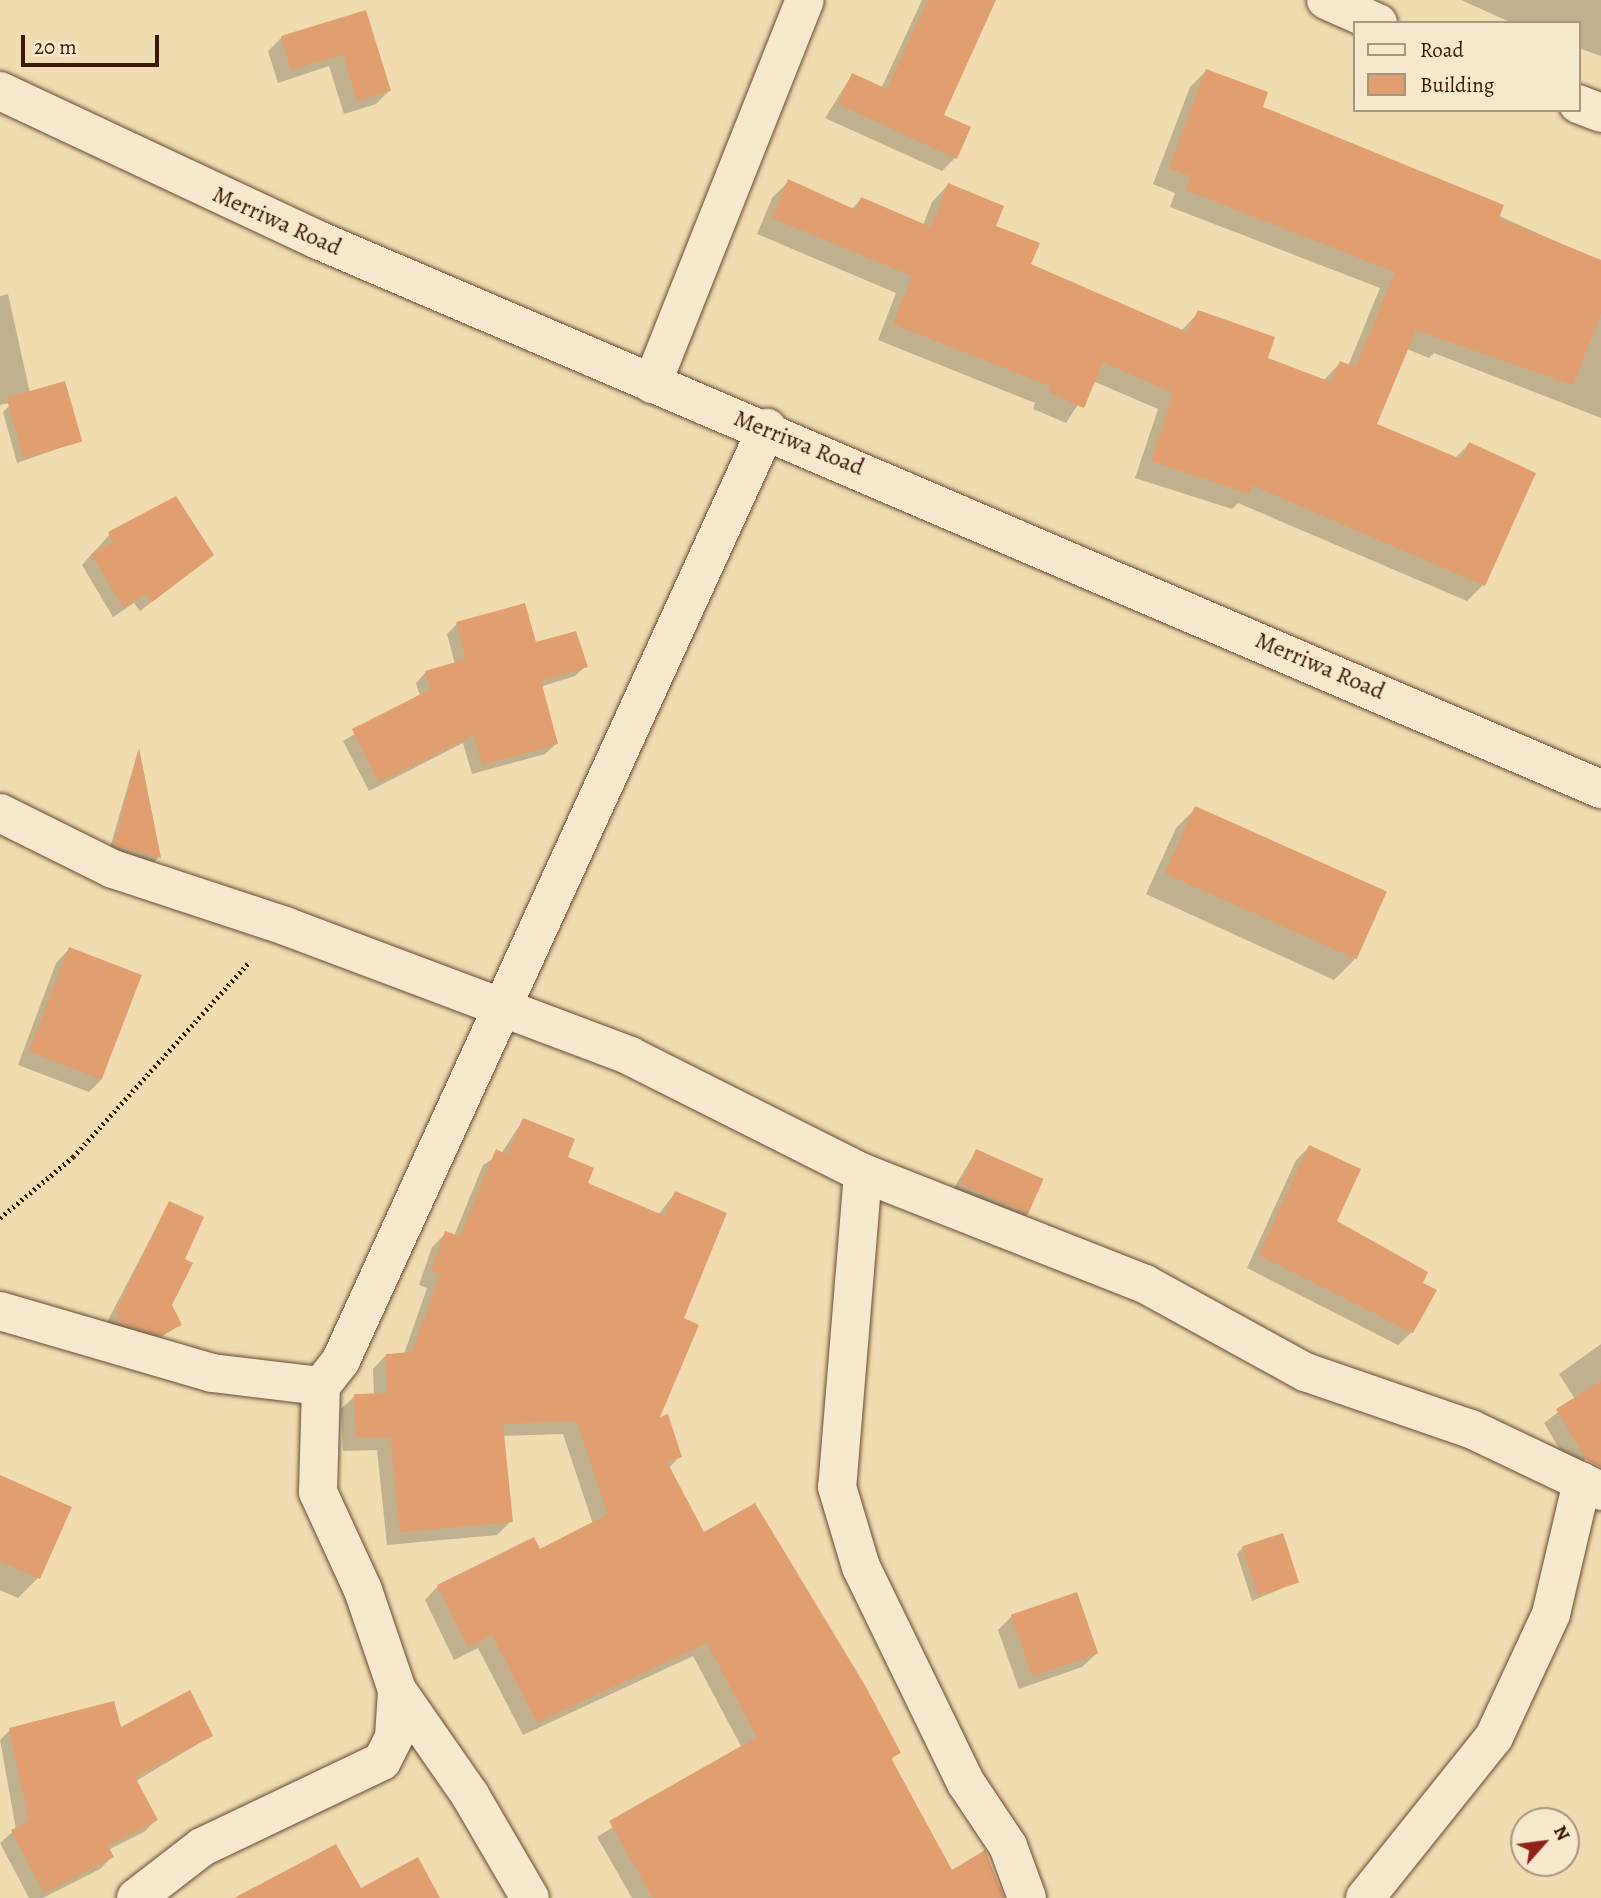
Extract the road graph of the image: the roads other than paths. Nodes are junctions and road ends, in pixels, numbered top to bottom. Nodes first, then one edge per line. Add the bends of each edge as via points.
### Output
1 (805, 0) edge
2 (1326, 0) edge
3 (1373, 21) edge
4 (0, 91) edge
5 (1580, 105) edge
6 (1601, 113) edge
7 (652, 384) junction
8 (767, 428) junction
9 (1601, 789) edge
10 (0, 813) edge
11 (500, 1006) junction
12 (863, 1173) junction
13 (0, 1311) edge
14 (321, 1386) junction
15 (1592, 1486) edge
16 (397, 1690) junction
17 (136, 1898) edge
18 (530, 1898) edge
19 (1027, 1898) edge
20 (1365, 1898) edge

1 - 7 street
2 - 3 street
4 - 7 street, Merriwa Road via 318,240
5 - 6 street
7 - 8 street, Merriwa Road
8 - 9 street, Merriwa Road
8 - 11 street
10 - 11 street via 113,869 285,926
11 - 12 street via 630,1056
11 - 14 street via 341,1360
12 - 15 street via 1145,1284 1305,1372 1471,1429
12 - 19 street via 837,1487 861,1567 966,1783 1008,1846
13 - 14 street via 212,1373
14 - 16 street via 318,1492 363,1590
15 - 20 street via 1551,1614 1494,1737
16 - 17 street via 394,1737 382,1761 202,1847
16 - 18 street via 470,1795

